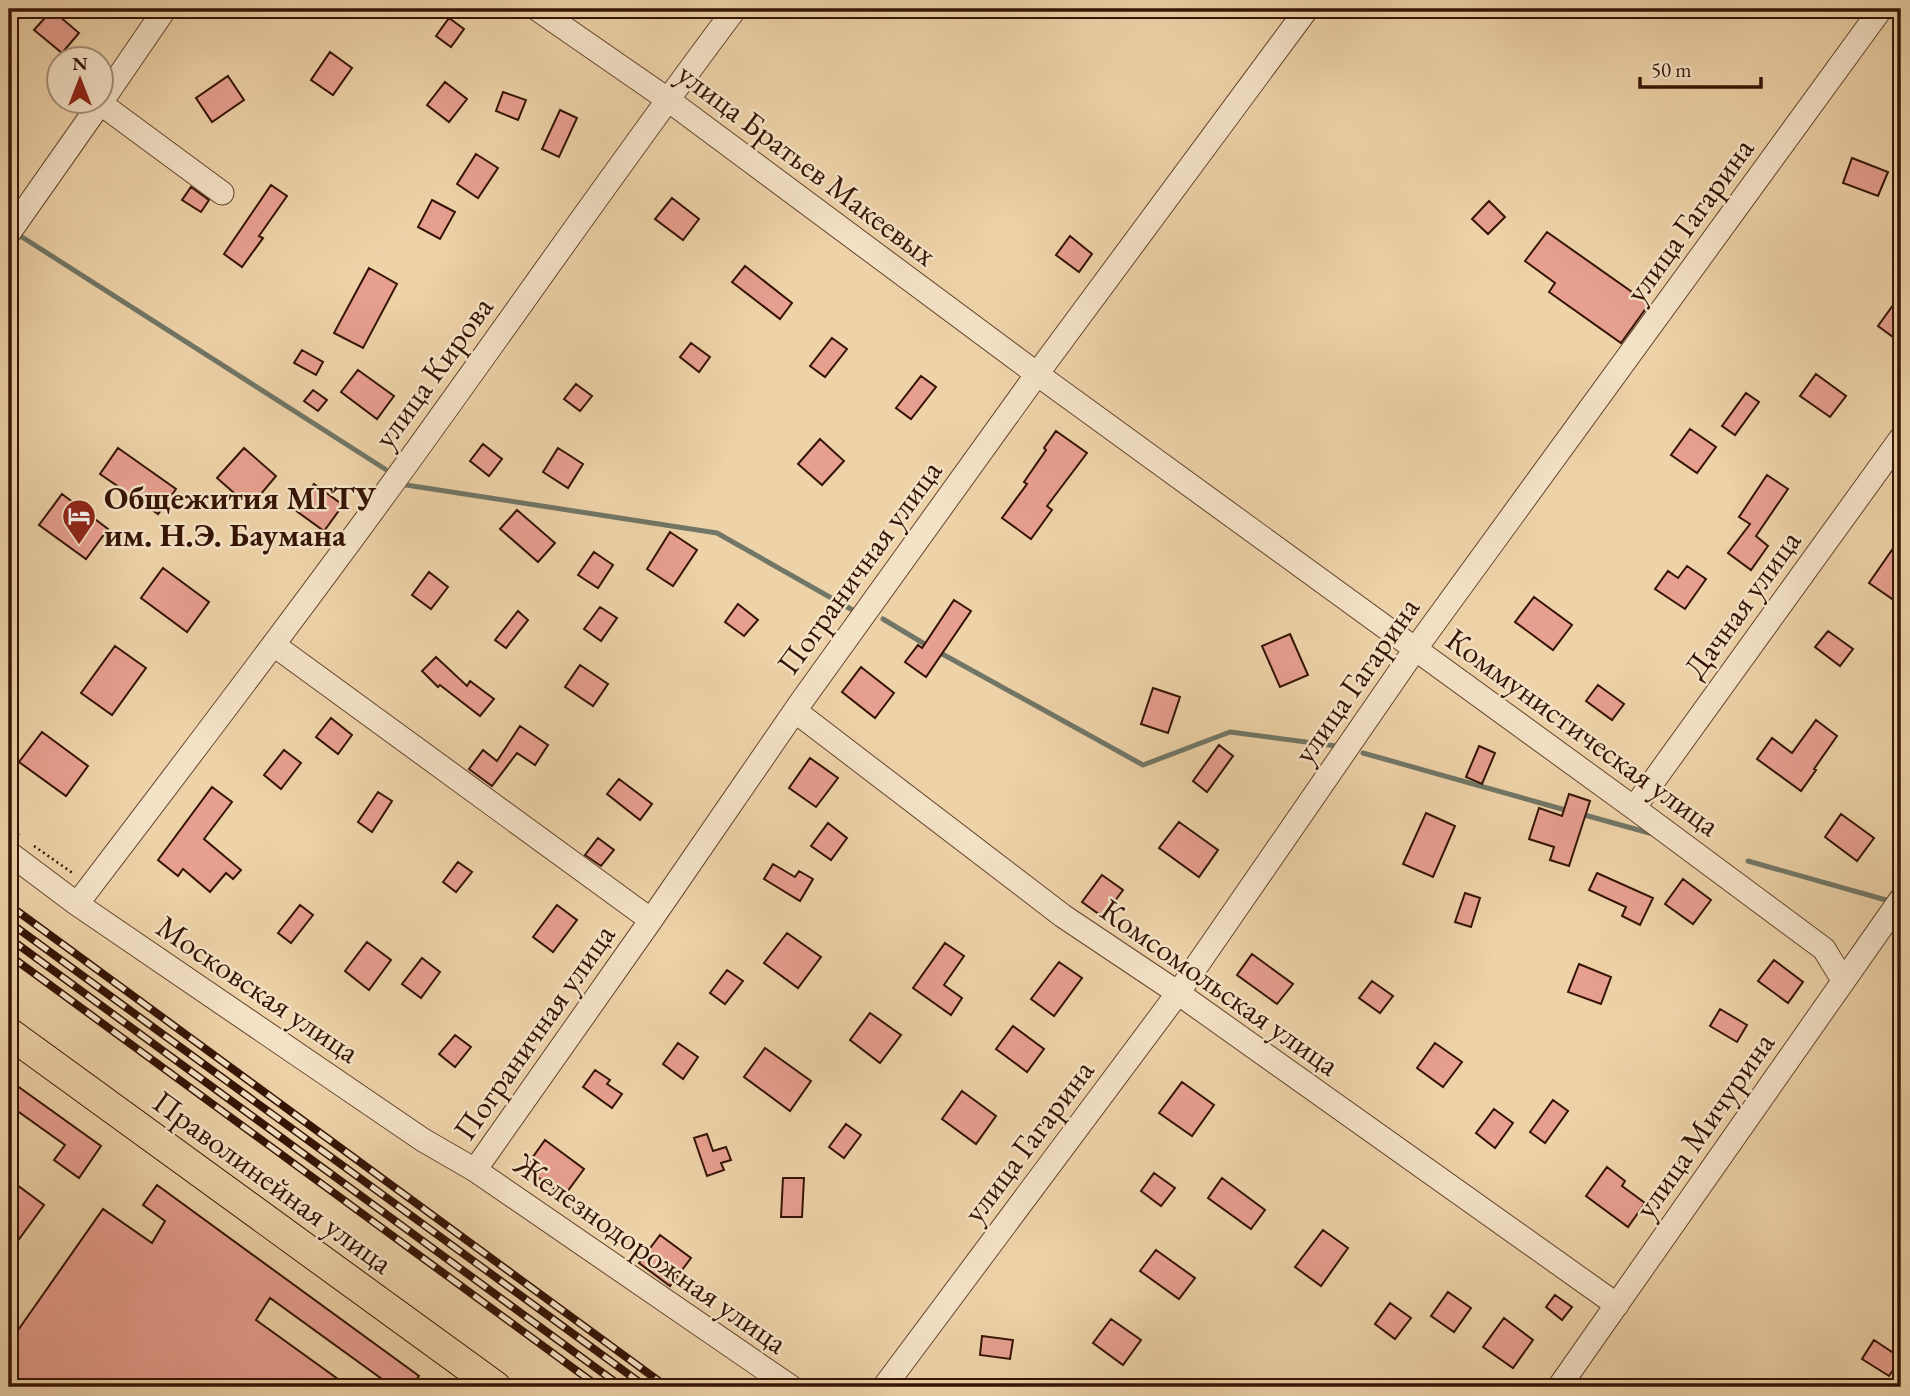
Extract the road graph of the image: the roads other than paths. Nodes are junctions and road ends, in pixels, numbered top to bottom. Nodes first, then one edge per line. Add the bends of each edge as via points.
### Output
1 (164, 9) edge
2 (537, 9) edge
3 (735, 9) edge
4 (1307, 9) edge
5 (1881, 9) edge
6 (116, 80) edge
7 (667, 99) junction
8 (116, 113) edge
9 (91, 116) edge
10 (222, 193) dead end
11 (9, 233) edge
12 (1037, 374) junction
13 (1901, 438) edge
14 (274, 645) junction
15 (1416, 648) junction
16 (795, 711) junction
17 (1634, 808) junction
18 (9, 853) edge
19 (84, 895) junction
20 (1901, 899) edge
21 (651, 920) junction
22 (1843, 980) junction
23 (1178, 993) junction
24 (9, 1033) edge
25 (475, 1170) junction
26 (1617, 1305) junction
27 (496, 1387) edge
28 (791, 1387) edge
29 (884, 1387) edge
30 (1559, 1387) edge

1 - 6 street
2 - 7 street, улица Братьев Макеевых
3 - 7 street, улица Кирова
4 - 12 street, Пограничная улица
5 - 15 street, улица Гагарина
7 - 12 street, улица Братьев Макеевых
7 - 14 street, улица Кирова
8 - 10 street
9 - 11 street
12 - 15 street, Коммунистическая улица
12 - 16 street, Пограничная улица
13 - 17 street, Дачная улица
14 - 19 street, улица Кирова
14 - 21 street
15 - 17 street, Коммунистическая улица
15 - 23 street, улица Гагарина
16 - 21 street, Пограничная улица
16 - 23 street, Комсомольская улица via 1063,916
17 - 22 street, Коммунистическая улица via 1824,949
18 - 19 street, Московская улица
19 - 25 street, Московская улица via 423,1140
20 - 22 street, улица Мичурина
21 - 25 street, Пограничная улица
22 - 26 street, улица Мичурина
23 - 26 street, Комсомольская улица
23 - 29 street, улица Гагарина
24 - 27 main road, Праволинейная улица
25 - 28 street, Железнодорожная улица
26 - 30 street, улица Мичурина

